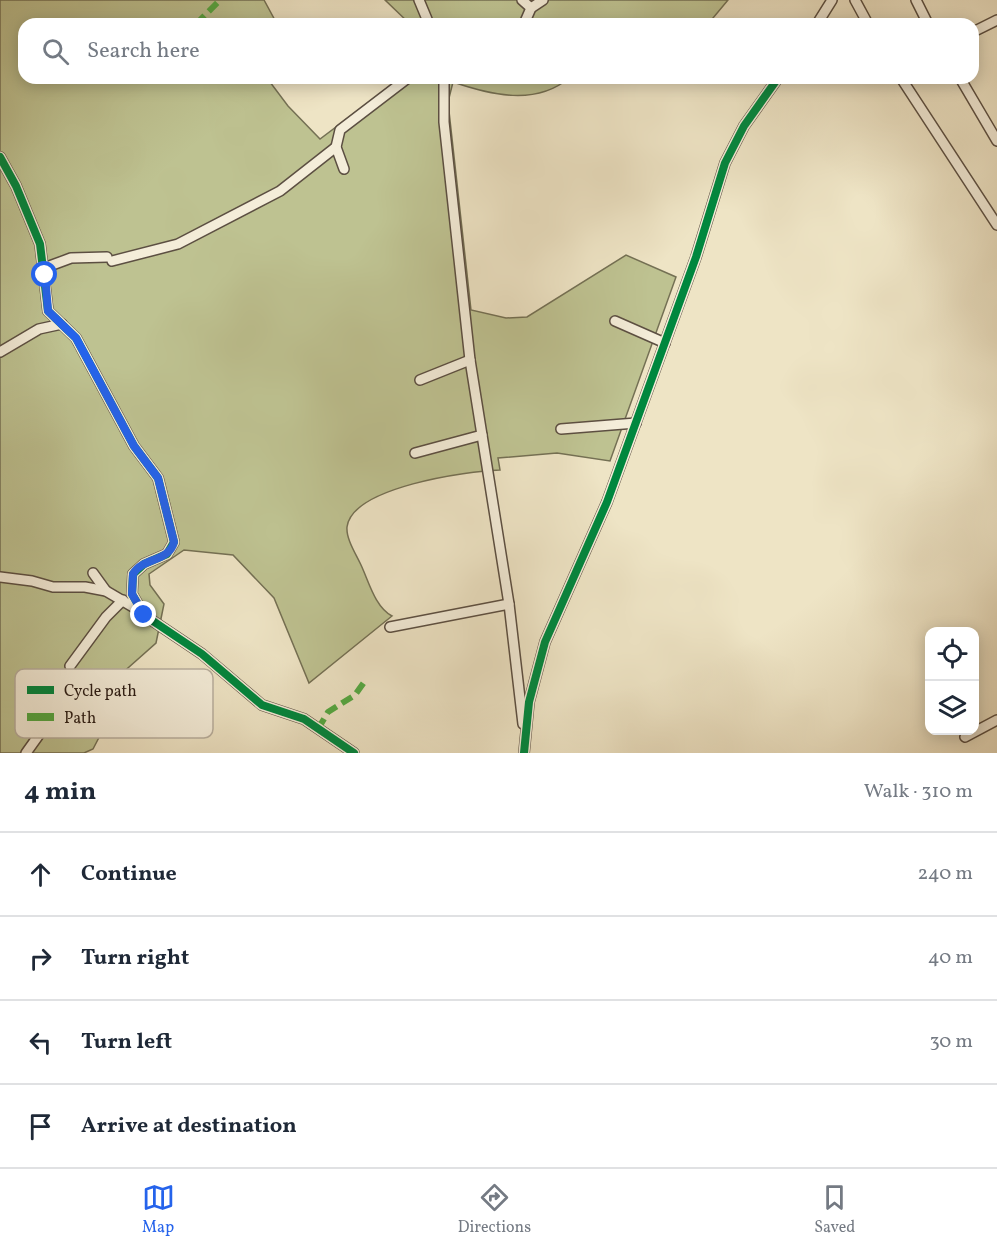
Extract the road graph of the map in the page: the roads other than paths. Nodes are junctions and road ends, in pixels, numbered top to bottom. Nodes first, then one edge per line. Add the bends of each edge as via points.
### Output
1 (419, 0) edge
2 (522, 0) edge
3 (543, 0) edge
4 (832, 0) edge
5 (855, 0) edge
6 (916, 0) edge
7 (531, 8) junction
8 (426, 18) edge
9 (527, 18) edge
10 (821, 18) edge
11 (865, 18) edge
12 (925, 18) edge
13 (997, 20) edge
14 (979, 29) edge
15 (400, 84) edge
16 (444, 84) edge
17 (774, 84) edge
18 (905, 84) edge
19 (964, 84) edge
20 (997, 118) edge
21 (987, 124) junction
22 (997, 141) edge
23 (336, 147) junction
24 (0, 157) edge
25 (344, 169) dead end
26 (997, 225) edge
27 (44, 268) junction
28 (615, 321) dead end
29 (62, 324) junction
30 (665, 343) junction
31 (0, 352) edge
32 (470, 360) junction
33 (420, 380) dead end
34 (636, 423) junction
35 (561, 429) dead end
36 (482, 435) junction
37 (415, 453) dead end
38 (93, 573) dead end
39 (0, 577) edge
40 (106, 591) junction
41 (123, 600) junction
42 (509, 604) junction
43 (140, 611) junction
44 (390, 627) dead end
45 (70, 666) dead end
46 (997, 720) edge
47 (525, 731) junction
48 (965, 737) dead end
49 (37, 738) edge
50 (26, 753) edge
51 (354, 753) edge
52 (524, 753) edge

1 - 8 street
2 - 7 street
3 - 7 street
4 - 10 street
5 - 11 street
6 - 12 street
7 - 9 street
13 - 14 street
15 - 23 street via 340,130
16 - 32 street via 444,122
17 - 30 street via 744,126 725,163
18 - 26 street
19 - 21 street
20 - 21 street
21 - 22 street
23 - 25 street
23 - 27 street via 280,191 178,244 109,259 71,258
24 - 27 street via 37,235
27 - 29 street via 46,307
28 - 30 street
29 - 31 street via 39,329
29 - 43 street via 76,338 134,446 158,478 174,542 170,552 133,574 132,594
30 - 34 street
32 - 33 street
32 - 36 street
34 - 35 street
34 - 47 street via 596,528 549,631 533,683
36 - 37 street
36 - 42 street
38 - 40 street
39 - 40 street
40 - 41 street
41 - 43 street
41 - 45 street
42 - 44 street
42 - 47 street
43 - 51 street via 202,654 262,705 304,719
46 - 48 street
47 - 52 street
49 - 50 street

